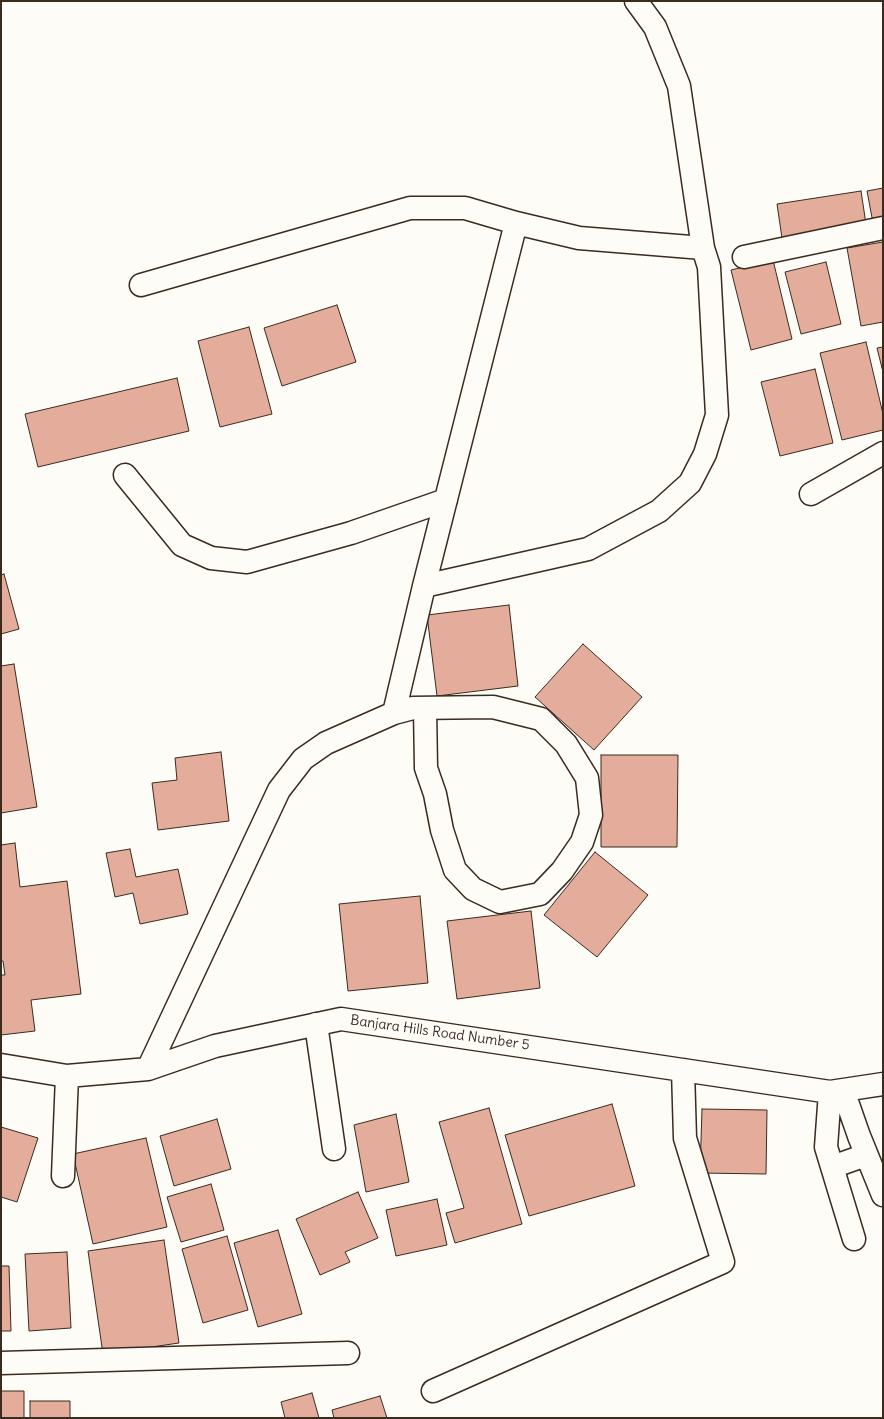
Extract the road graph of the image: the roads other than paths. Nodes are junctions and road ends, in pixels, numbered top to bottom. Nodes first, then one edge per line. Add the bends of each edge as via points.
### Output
1 (636, 1) edge
2 (516, 223) junction
3 (883, 228) edge
4 (703, 248) junction
5 (744, 257) dead end
6 (141, 284) dead end
7 (883, 453) edge
8 (125, 475) dead end
9 (811, 494) dead end
10 (446, 500) junction
11 (424, 586) junction
12 (425, 708) junction
13 (394, 713) junction
14 (316, 1024) junction
15 (1, 1065) edge
16 (148, 1070) junction
17 (683, 1070) junction
18 (67, 1076) junction
19 (883, 1084) edge
20 (837, 1091) junction
21 (334, 1149) dead end
22 (866, 1155) junction
23 (832, 1167) junction
24 (63, 1176) dead end
25 (883, 1195) edge
26 (854, 1239) dead end
27 (348, 1352) dead end
28 (1, 1363) edge
29 (433, 1390) dead end

1 - 4 street via 655,27 679,86
2 - 4 street via 579,238
2 - 6 street via 464,208 410,208
2 - 10 street
3 - 5 street
4 - 11 street via 710,267 717,415 705,454 690,483 659,511 588,549
7 - 9 street
8 - 10 street via 182,545 211,558 247,562 351,533
10 - 11 street
11 - 13 street
12 - 12 street via 493,707 541,719 566,744 587,778 591,815 582,842 562,871 540,894 500,902 473,889 455,870 426,768
12 - 13 street
13 - 16 street via 326,743 302,759 279,790
14 - 16 street, Banjara Hills Road Number 5 via 216,1046
14 - 17 street, Banjara Hills Road Number 5 via 341,1019
14 - 21 street
15 - 18 street, Banjara Hills Road Number 5
16 - 18 street, Banjara Hills Road Number 5
17 - 20 street, Banjara Hills Road Number 5
17 - 29 street via 685,1138 723,1262
18 - 24 street
19 - 20 street, Banjara Hills Road Number 5
20 - 22 street
20 - 23 street via 826,1147
22 - 23 street
22 - 25 street
23 - 26 street
27 - 28 street

